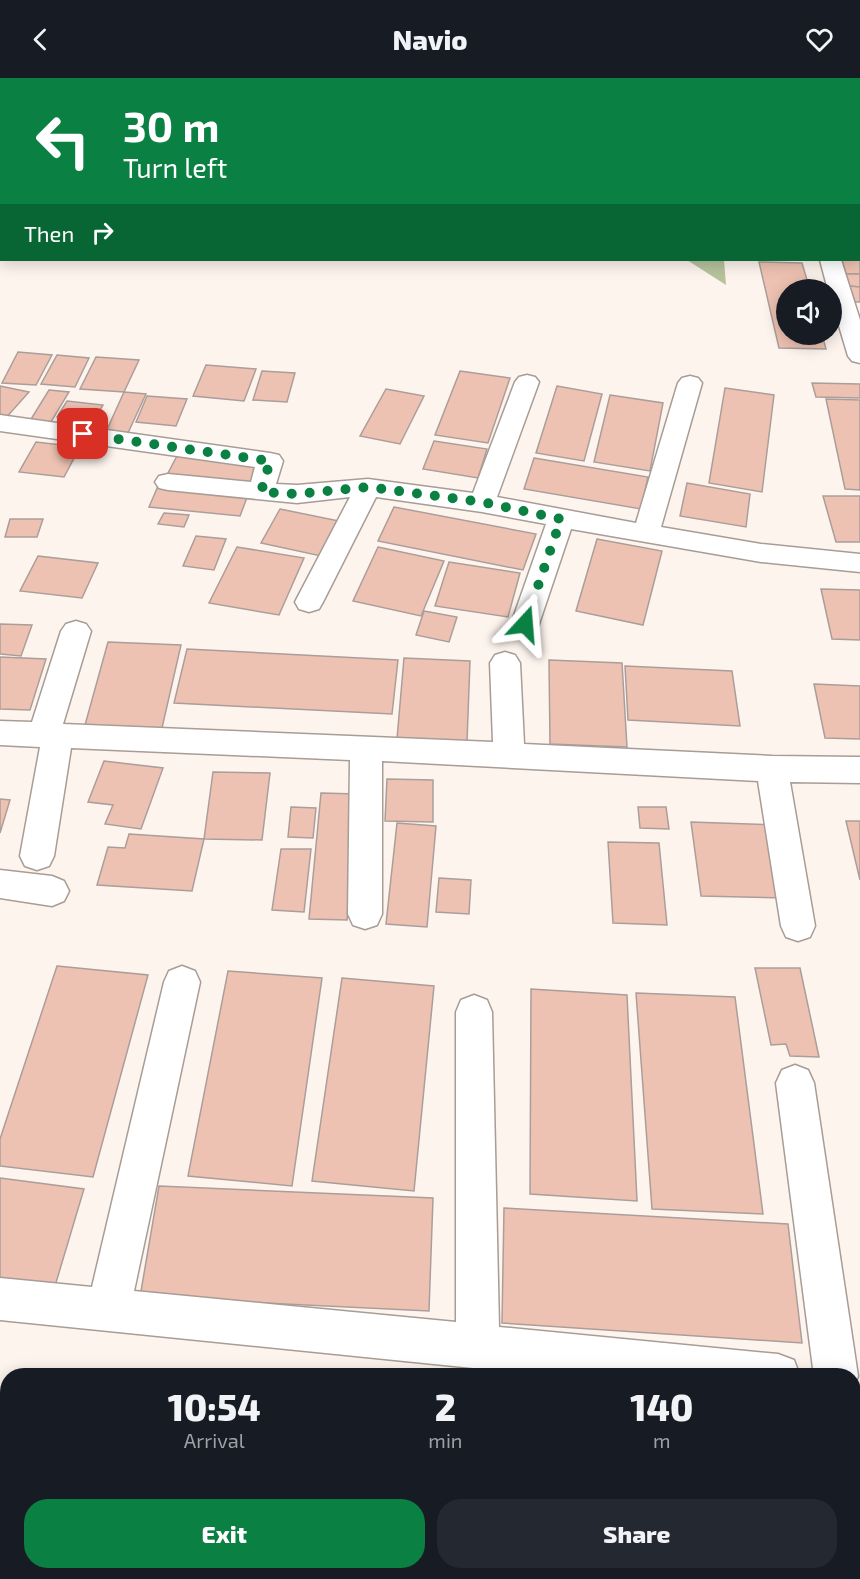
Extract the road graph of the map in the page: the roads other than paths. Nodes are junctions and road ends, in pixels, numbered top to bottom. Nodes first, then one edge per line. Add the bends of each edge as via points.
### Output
1 (830, 261) edge
2 (860, 356) edge
3 (526, 382) dead end
4 (690, 383) dead end
5 (0, 423) edge
6 (168, 482) dead end
7 (368, 487) junction
8 (261, 492) junction
9 (482, 502) junction
10 (561, 519) junction
11 (645, 534) junction
12 (860, 563) edge
13 (309, 602) dead end
14 (525, 624) dead end
15 (76, 631) dead end
16 (505, 663) dead end
17 (0, 734) edge
18 (51, 736) junction
19 (366, 748) junction
20 (509, 755) junction
21 (772, 769) junction
22 (860, 770) edge
23 (38, 856) dead end
24 (0, 884) edge
25 (52, 891) dead end
26 (365, 914) dead end
27 (798, 926) dead end
28 (182, 981) dead end
29 (474, 1012) dead end
30 (795, 1083) dead end
31 (0, 1299) edge
32 (108, 1310) junction
33 (478, 1346) junction
34 (698, 1368) edge
35 (835, 1368) edge

1 - 2 street
3 - 9 street
4 - 11 street
5 - 8 street via 270,461
6 - 8 street
7 - 8 street via 297,494
7 - 9 street
7 - 13 street
9 - 10 street
10 - 11 street
10 - 14 street
11 - 12 street via 803,559
15 - 18 street
16 - 20 street
17 - 18 street
18 - 19 street
18 - 23 street
19 - 20 street
19 - 26 street
20 - 21 street
21 - 22 street
21 - 27 street
24 - 25 street
28 - 32 street
29 - 33 street
30 - 35 street
31 - 32 street
32 - 33 street
33 - 34 street

